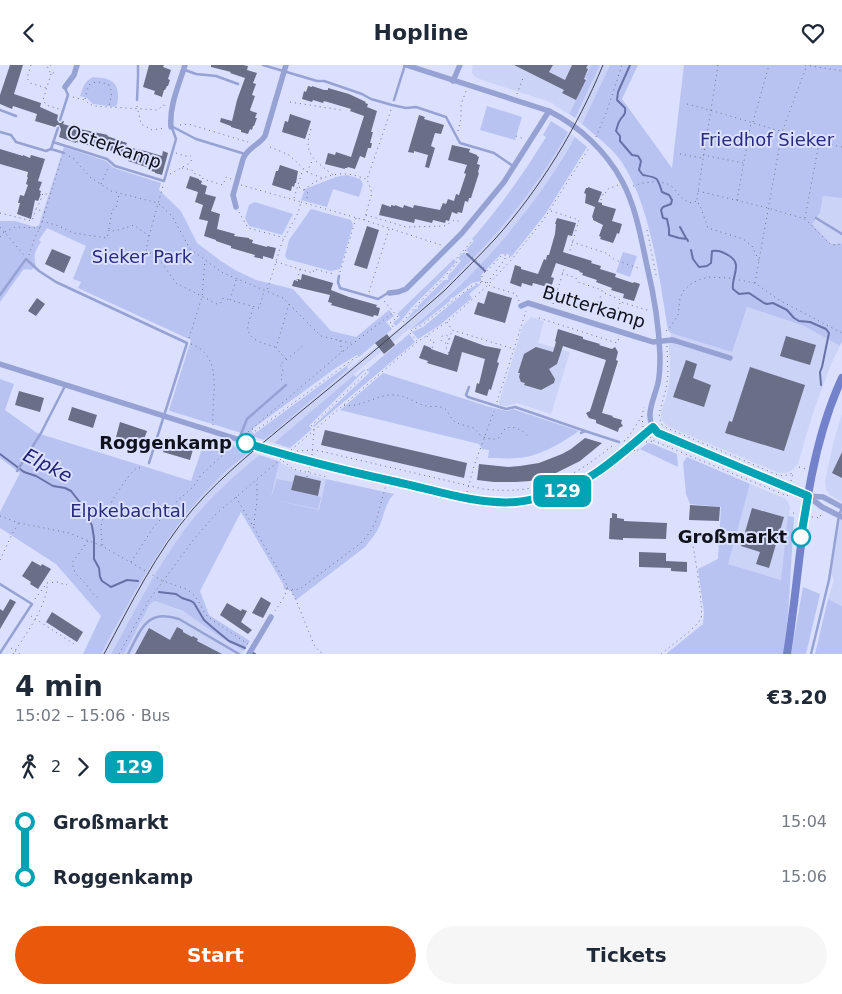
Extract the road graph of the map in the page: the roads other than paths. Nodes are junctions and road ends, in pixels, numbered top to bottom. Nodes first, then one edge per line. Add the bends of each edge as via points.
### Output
1 (77, 65) edge
2 (138, 65) edge
3 (263, 65) edge
4 (405, 65) edge
5 (460, 65) edge
6 (184, 67) edge
7 (285, 68) edge
8 (453, 81) junction
9 (238, 84) dead end
10 (65, 87) joint
11 (137, 100) road end
12 (394, 100) dead end
13 (0, 110) edge
14 (549, 111) junction
15 (16, 116) dead end
16 (60, 120) dead end
17 (171, 127) junction
18 (58, 128) dead end
19 (0, 132) edge
20 (53, 142) junction
21 (51, 149) junction
22 (64, 153) road end
23 (245, 154) junction
24 (514, 167) junction
25 (236, 207) road end
26 (816, 218) road end
27 (842, 234) edge
28 (339, 276) road end
29 (389, 293) joint
30 (0, 295) edge
31 (521, 306) road end
32 (658, 341) junction
33 (730, 358) dead end
34 (0, 365) edge
35 (842, 378) edge
36 (286, 385) road end
37 (65, 386) junction
38 (469, 387) dead end
39 (164, 417) junction
40 (653, 427) junction
41 (585, 431) junction
42 (581, 433) dead end
43 (238, 441) junction
44 (619, 441) road end
45 (149, 463) road end
46 (17, 471) dead end
47 (808, 496) junction
48 (842, 507) edge
49 (840, 516) edge
50 (0, 584) edge
51 (271, 617) road end
52 (0, 653) edge
53 (128, 654) edge
54 (239, 654) edge
55 (249, 654) edge
56 (787, 654) edge
57 (811, 654) edge

1 - 10 street
2 - 11 lane
3 - 7 lane
4 - 8 street
4 - 12 lane
5 - 8 street
6 - 9 lane via 196,74 216,76
6 - 17 street, Osterkamp via 170,117
7 - 23 street via 265,136
7 - 24 lane via 371,99 406,108 416,107 446,117 460,143 494,153
8 - 14 street
10 - 16 lane via 68,95
13 - 15 lane
14 - 24 street
14 - 32 street via 585,135 609,160 632,205 656,312
17 - 20 lane, Osterkamp via 176,139 165,179 115,166 108,159
17 - 23 lane via 196,139
18 - 20 lane
19 - 21 lane via 11,135 16,142 46,151
20 - 21 lane
21 - 22 lane
23 - 25 street via 233,195
24 - 29 street via 478,215 446,250 406,289
26 - 27 lane
28 - 29 lane via 340,288 378,299
30 - 39 lane via 26,259 56,282 187,343
31 - 32 street, Butterkamp via 528,303
32 - 33 street, Butterkamp via 676,341
32 - 40 street via 659,373 649,413
34 - 37 street
35 - 47 street via 819,441
36 - 43 lane via 247,419
37 - 39 street
37 - 46 lane
38 - 41 lane via 468,397 506,409 515,407
39 - 43 street
39 - 45 lane
40 - 43 street via 596,473 562,491 516,502 466,497 387,480
40 - 47 street via 658,433
41 - 42 lane
41 - 44 lane
47 - 48 street via 823,497
47 - 49 street
47 - 56 street
48 - 49 lane
49 - 57 lane
50 - 52 lane via 32,604
51 - 55 street
53 - 54 lane via 145,623 161,616 179,619

